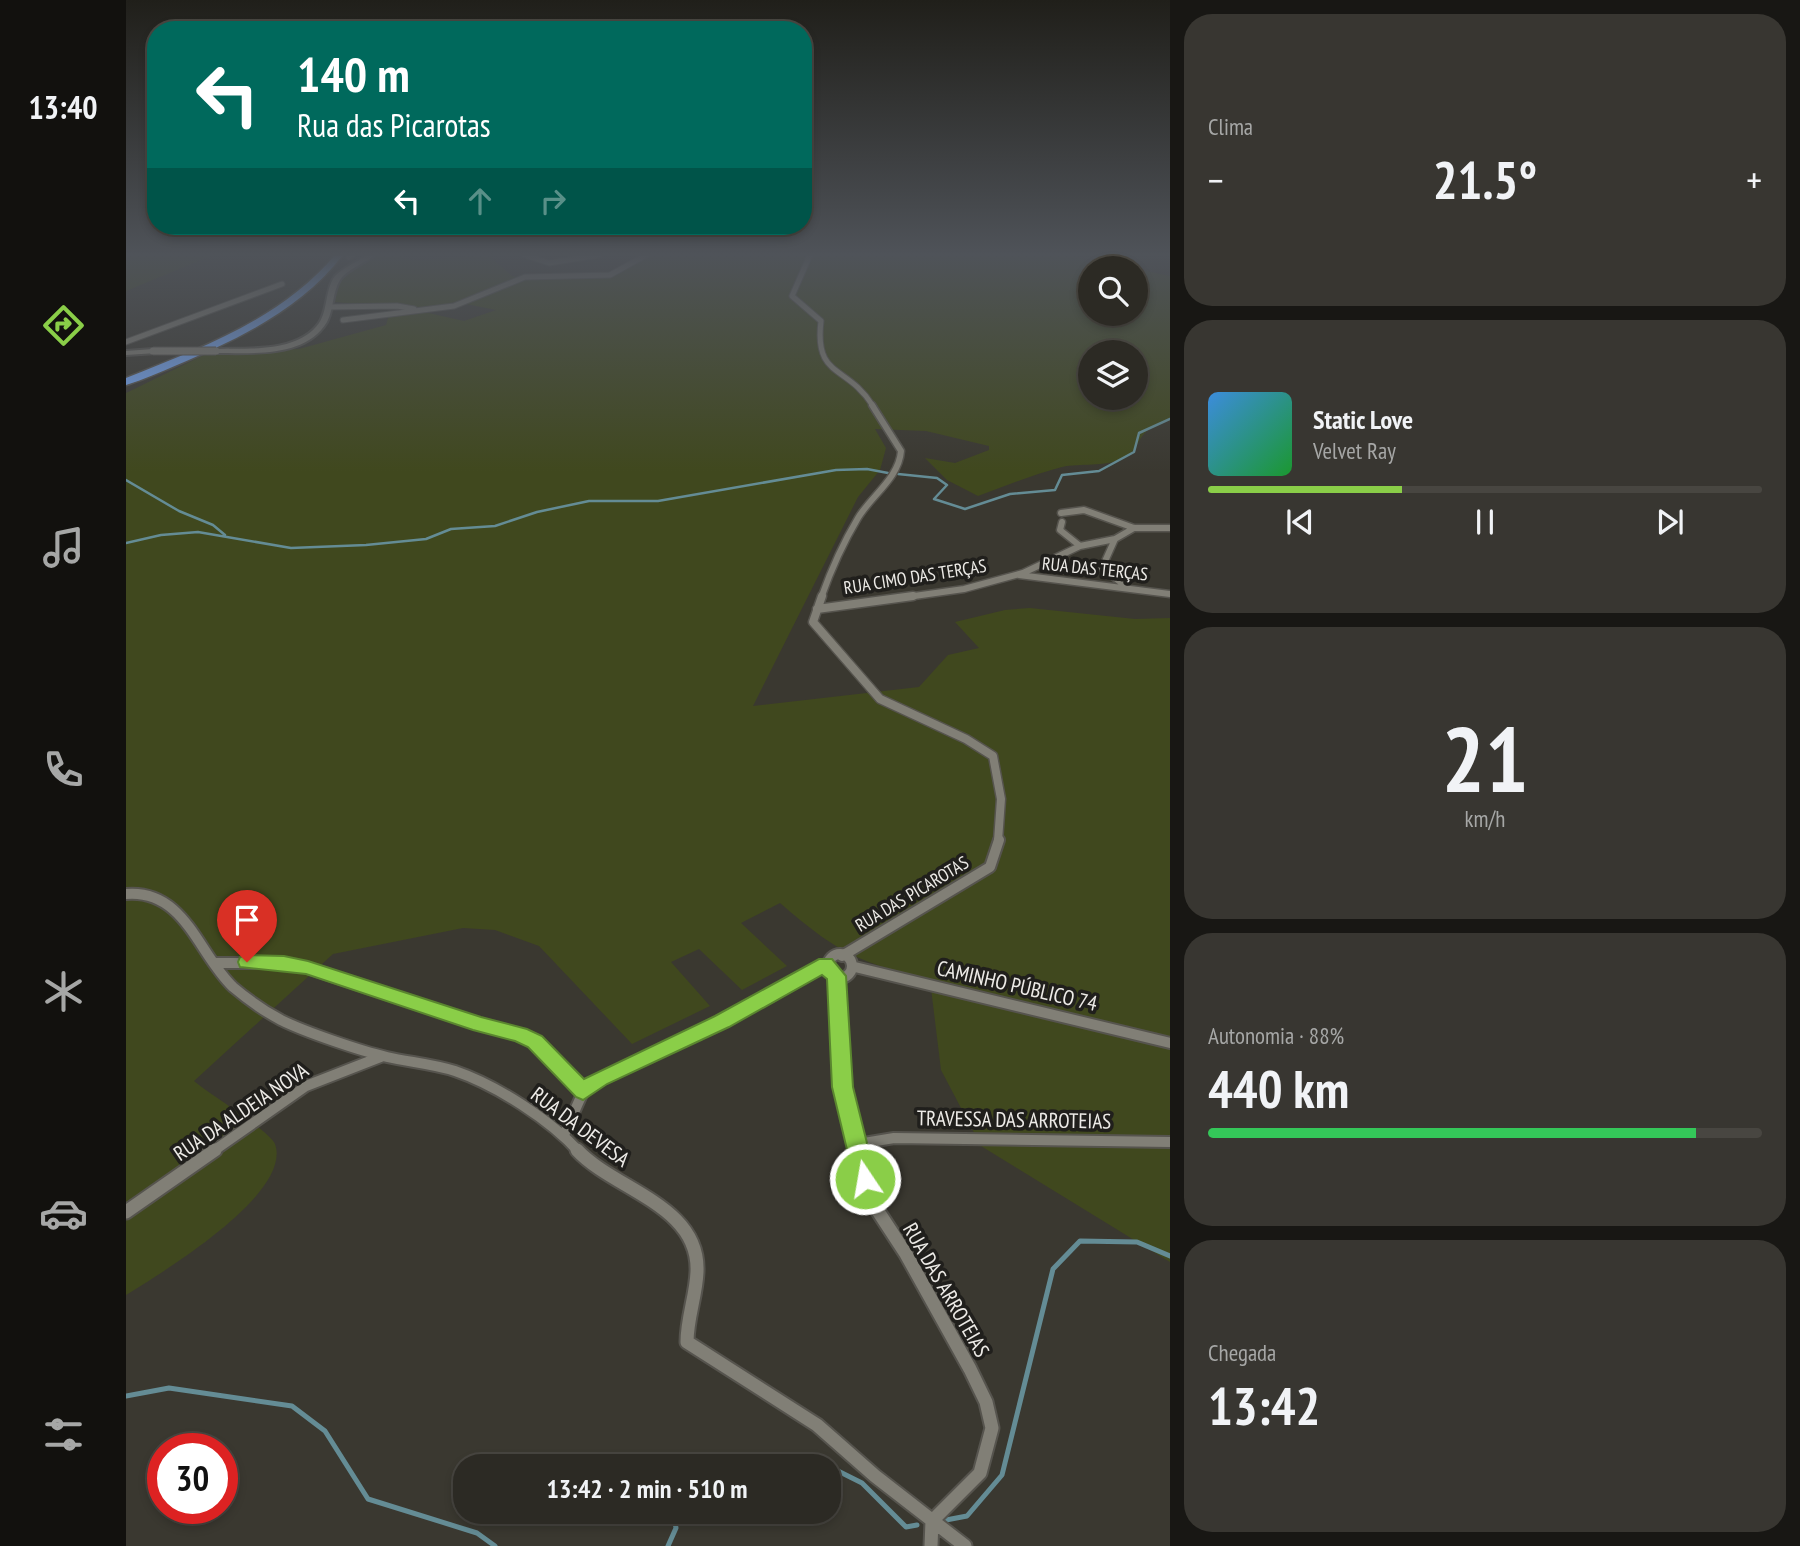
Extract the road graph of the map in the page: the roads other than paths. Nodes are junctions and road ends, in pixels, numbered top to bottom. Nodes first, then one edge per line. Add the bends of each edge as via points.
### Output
1 (166, 327) edge
2 (232, 327) edge
3 (245, 327) edge
4 (319, 327) edge
5 (820, 327) edge
6 (126, 342) edge
7 (126, 353) edge
8 (126, 376) edge
9 (126, 383) edge
10 (1061, 513) dead end
11 (1062, 522) dead end
12 (1133, 528) junction
13 (1170, 528) edge
14 (1115, 539) junction
15 (1080, 546) junction
16 (1016, 575) junction
17 (1124, 586) junction
18 (1170, 594) edge
19 (817, 609) junction
20 (126, 894) edge
21 (842, 956) junction
22 (216, 963) junction
23 (826, 964) junction
24 (855, 967) junction
25 (837, 976) junction
26 (1170, 1043) edge
27 (383, 1056) junction
28 (583, 1092) junction
29 (564, 1135) junction
30 (1170, 1142) edge
31 (858, 1144) junction
32 (126, 1212) edge
33 (932, 1521) junction
34 (931, 1546) edge
35 (965, 1546) edge

1 - 6 street
2 - 8 highway
3 - 9 highway
4 - 7 main road, bridge via 301,340 261,349
5 - 19 street via 818,346 824,361 862,388 901,451 894,472 866,505
10 - 12 street via 1084,510
11 - 15 street via 1060,530
12 - 13 street
12 - 14 street, RUA CIMO DAS TERÇAS
14 - 15 street, RUA CIMO DAS TERÇAS
14 - 17 street via 1102,568
15 - 16 street, RUA CIMO DAS TERÇAS
16 - 17 street, RUA DAS TERÇAS
16 - 19 street, RUA CIMO DAS TERÇAS via 964,589
17 - 18 street, RUA DAS TERÇAS
19 - 21 street, RUA DAS PICAROTAS via 813,622 862,682 893,708 982,747 993,756 1003,793 1004,818 990,867
20 - 22 street, RUA DA DEVESA via 166,902
21 - 23 street via 831,957
21 - 24 street
22 - 27 street, RUA DA DEVESA via 232,986 281,1020
22 - 28 street via 284,963 308,968 520,1034 535,1041
23 - 25 street
23 - 28 street via 722,1021 600,1079
24 - 25 street via 849,975
24 - 26 street, CAMINHO PÚBLICO 74
25 - 31 street, RUA DAS ARROTEIAS via 843,1087
27 - 29 street, RUA DA DEVESA via 454,1071 488,1085
27 - 32 street, RUA DA ALDEIA NOVA via 306,1086
28 - 29 street
29 - 33 street, RUA DA DEVESA via 589,1163 676,1217 694,1250 697,1272 687,1342 817,1424
30 - 31 street, TRAVESSA DAS ARROTEIAS via 905,1138
31 - 33 street, RUA DAS ARROTEIAS via 872,1202 970,1370 986,1402 992,1428 980,1473
33 - 34 street
33 - 35 street

